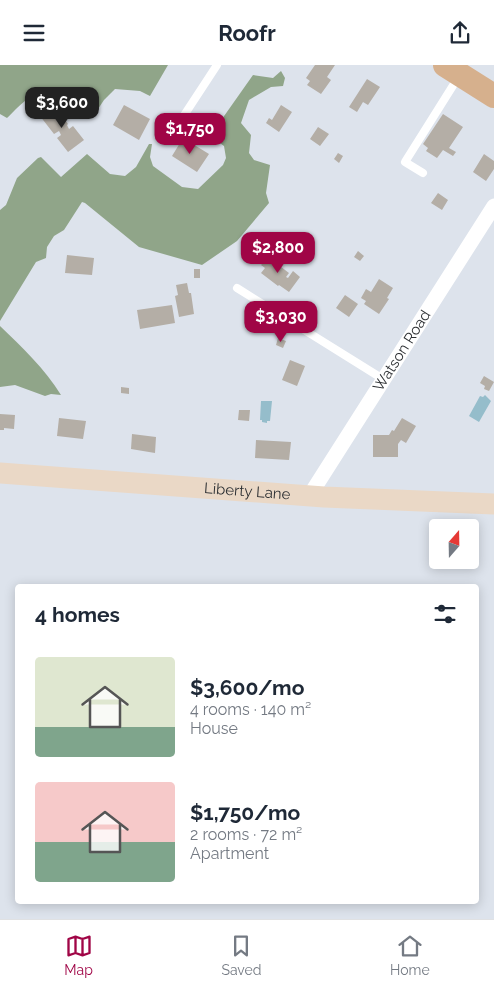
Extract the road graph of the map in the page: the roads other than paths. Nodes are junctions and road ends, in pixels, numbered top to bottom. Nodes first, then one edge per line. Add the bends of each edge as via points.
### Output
1 (217, 65) edge
2 (450, 68) edge
3 (494, 96) edge
4 (179, 123) dead end
5 (423, 173) dead end
6 (494, 207) edge
7 (237, 288) dead end
8 (383, 379) junction
9 (0, 473) edge
10 (310, 495) junction
11 (494, 504) edge

1 - 4 lane
2 - 3 main road
2 - 5 lane via 405,162
6 - 8 street, Watson Road
7 - 8 lane
8 - 10 street, Watson Road
9 - 10 street, Liberty Lane
10 - 11 street, Liberty Lane

